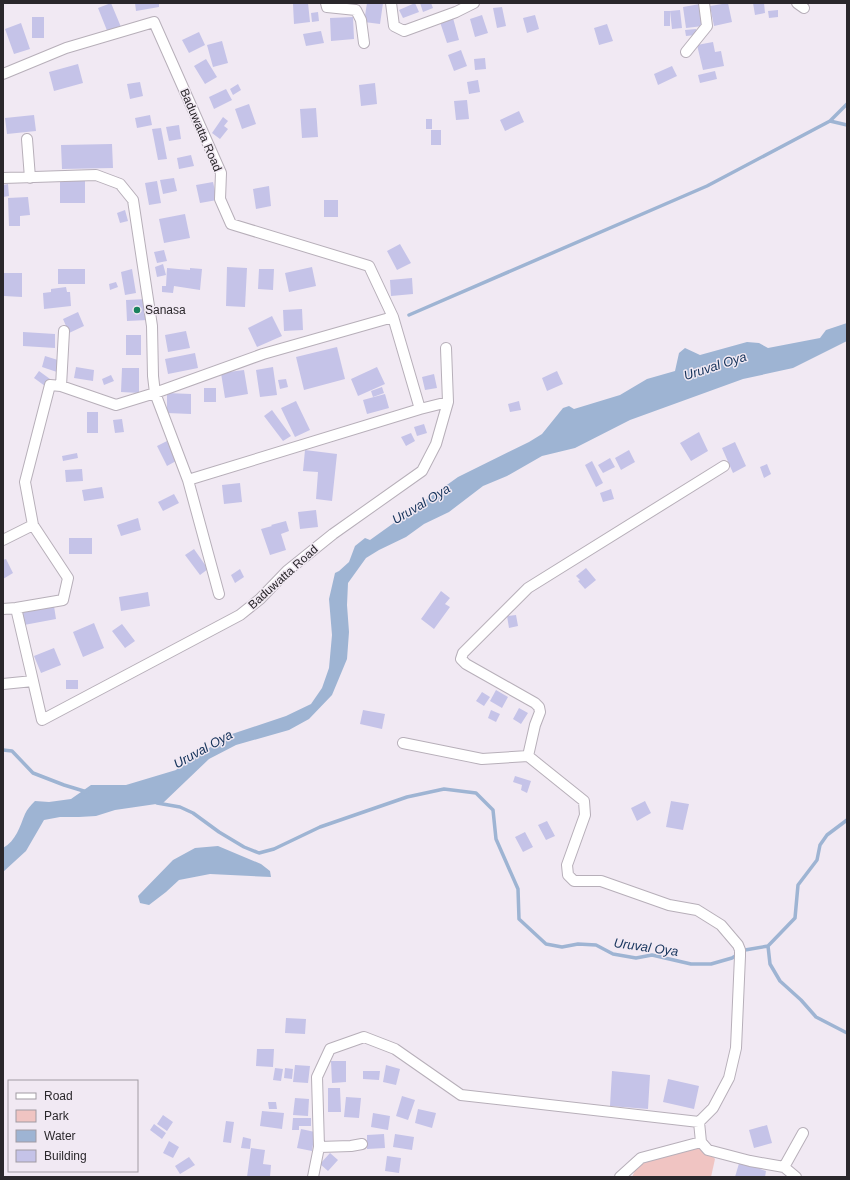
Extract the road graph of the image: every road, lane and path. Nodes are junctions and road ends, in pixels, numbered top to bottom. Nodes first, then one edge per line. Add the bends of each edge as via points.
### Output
1 (326, 3) edge
2 (391, 3) edge
3 (474, 3) edge
4 (704, 3) edge
5 (364, 43) dead end
6 (686, 52) dead end
7 (3, 74) edge
8 (27, 139) dead end
9 (3, 178) edge
10 (30, 178) junction
11 (393, 317) junction
12 (64, 331) dead end
13 (446, 348) dead end
14 (61, 386) junction
15 (158, 392) junction
16 (448, 402) junction
17 (420, 409) junction
18 (724, 466) dead end
19 (188, 480) junction
20 (33, 525) junction
21 (3, 540) edge
22 (219, 594) dead end
23 (16, 608) junction
24 (3, 609) edge
25 (32, 681) junction
26 (3, 684) edge
27 (403, 743) dead end
28 (528, 756) junction
29 (699, 1122) junction
30 (803, 1132) dead end
31 (701, 1142) junction
32 (362, 1144) dead end
33 (320, 1147) junction
34 (784, 1167) junction
35 (313, 1177) edge
36 (620, 1177) edge
37 (796, 1177) edge

1 - 5 street via 327,7 356,10 361,20
2 - 3 street via 394,26 404,31
4 - 6 street via 707,26
7 - 11 street, Baduwatta Road via 66,48 154,22 221,173 220,199 231,224 369,266
8 - 10 street
9 - 10 street
10 - 15 street via 96,175 120,184 133,200 152,326 153,376
11 - 15 street via 263,354
11 - 17 street, Baduwatta Road
12 - 14 street
13 - 16 street, Baduwatta Road
14 - 15 street via 116,405
14 - 20 street via 50,385 25,482
15 - 19 street
16 - 17 street
16 - 25 street, Baduwatta Road via 436,444 422,471 327,539 287,571 260,600 240,615 42,720
17 - 19 street
18 - 28 street via 528,588 463,653 461,659 466,664 539,707 540,712
19 - 22 street
20 - 21 street
20 - 23 street via 68,578 63,600
23 - 24 street
23 - 25 street
25 - 26 street
27 - 28 street via 482,759
28 - 29 street via 584,801 585,815 566,865 568,875 574,881 601,881 668,905 697,910 721,925 738,945 740,953 736,1048 729,1078 713,1108
29 - 31 street
29 - 33 street via 461,1095 395,1049 364,1037 330,1049 317,1077
30 - 34 street
31 - 34 street via 708,1150 723,1155
31 - 36 street via 641,1158
32 - 33 street
33 - 35 street
34 - 37 street

